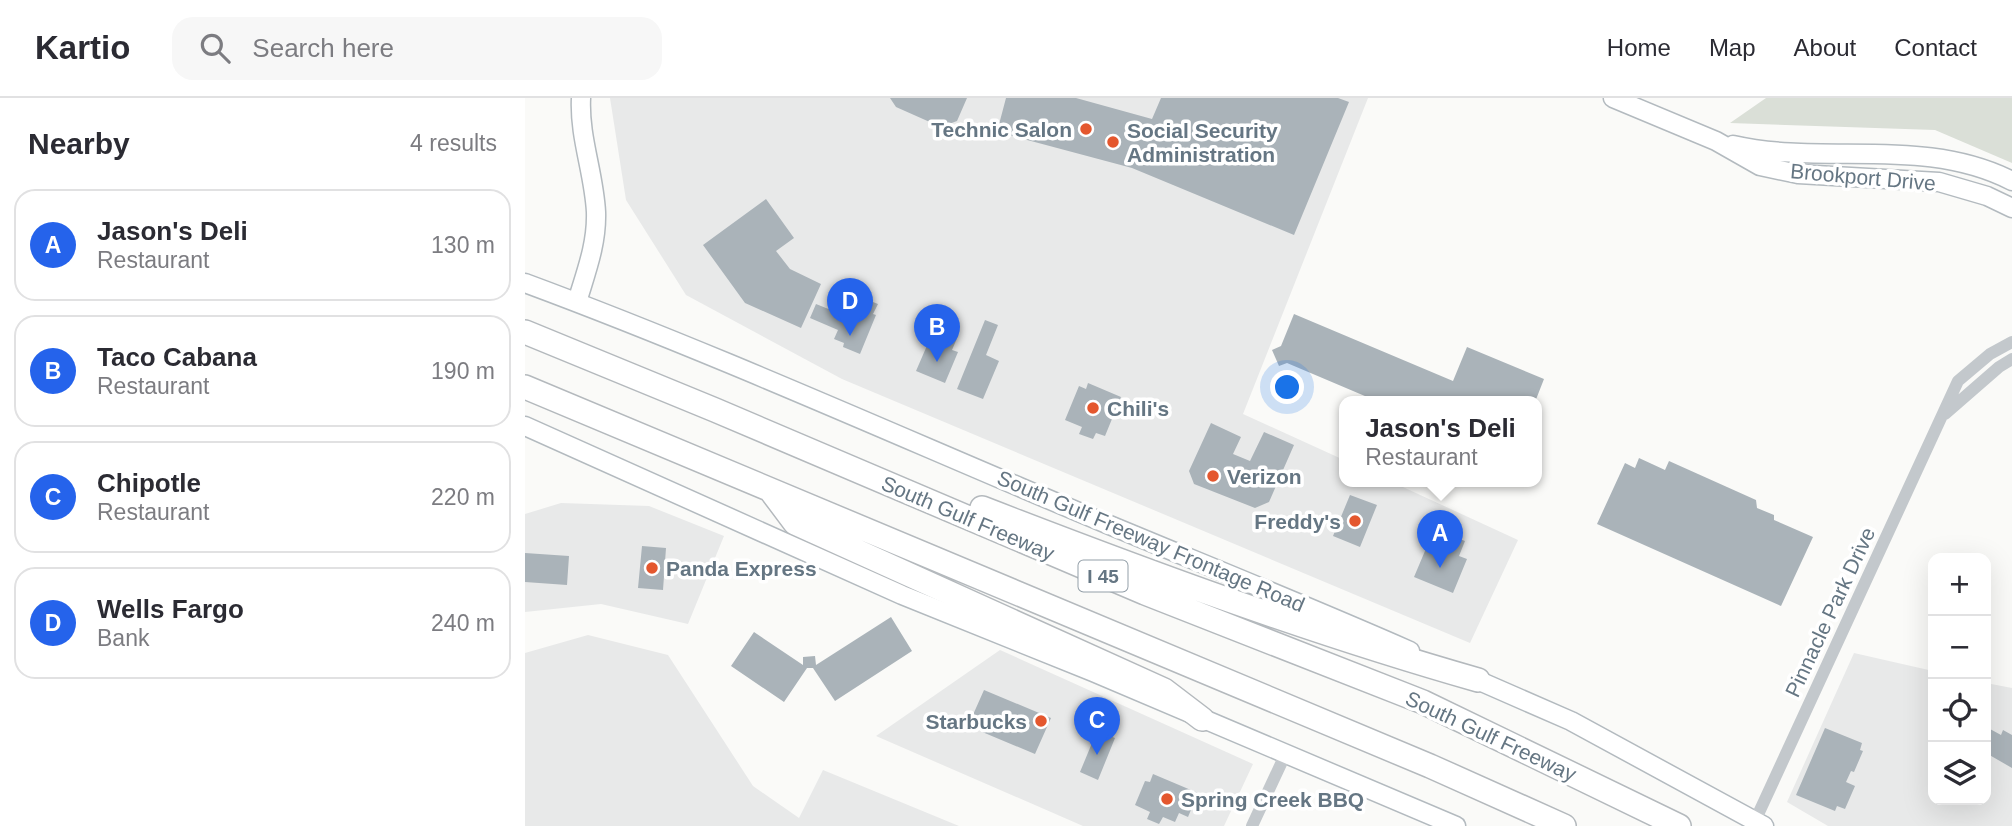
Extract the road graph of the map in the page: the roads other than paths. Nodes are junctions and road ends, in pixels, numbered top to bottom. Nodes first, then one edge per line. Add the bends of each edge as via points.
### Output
1 (582, 98) edge
2 (1613, 98) edge
3 (1716, 141) junction
4 (2012, 181) edge
5 (2012, 208) edge
6 (525, 283) edge
7 (577, 302) junction
8 (525, 331) edge
9 (2012, 342) edge
10 (2012, 359) edge
11 (525, 387) edge
12 (1940, 418) junction
13 (525, 426) edge
14 (819, 454) junction
15 (769, 489) junction
16 (1478, 680) junction
17 (1202, 719) junction
18 (1286, 753) junction
19 (1759, 823) edge
20 (1252, 826) edge
21 (1456, 826) edge
22 (1564, 826) edge
23 (1679, 826) edge

1 - 7 main road via 596,212 594,251
2 - 3 main road, Brookport Drive
3 - 4 main road, Brookport Drive via 1800,155 1863,153 1960,160
3 - 5 main road, Brookport Drive via 1760,166 1786,172 1939,182
6 - 7 main road, South Gulf Freeway Frontage Road
7 - 16 main road, South Gulf Freeway Frontage Road
8 - 14 highway, South Gulf Freeway / I 45
9 - 12 street, Pinnacle Park Drive via 1958,381
10 - 12 street, Pinnacle Park Drive
11 - 15 highway, I 45
12 - 19 street, Pinnacle Park Drive
13 - 17 main road via 892,591
14 - 16 highway via 944,493 1369,649
14 - 23 highway, South Gulf Freeway / I 45 via 1145,593 1423,702
15 - 17 highway via 795,523 1164,690
15 - 22 highway, I 45
16 - 19 main road, South Gulf Freeway Frontage Road via 1571,721
17 - 18 main road
18 - 20 street
18 - 21 main road

